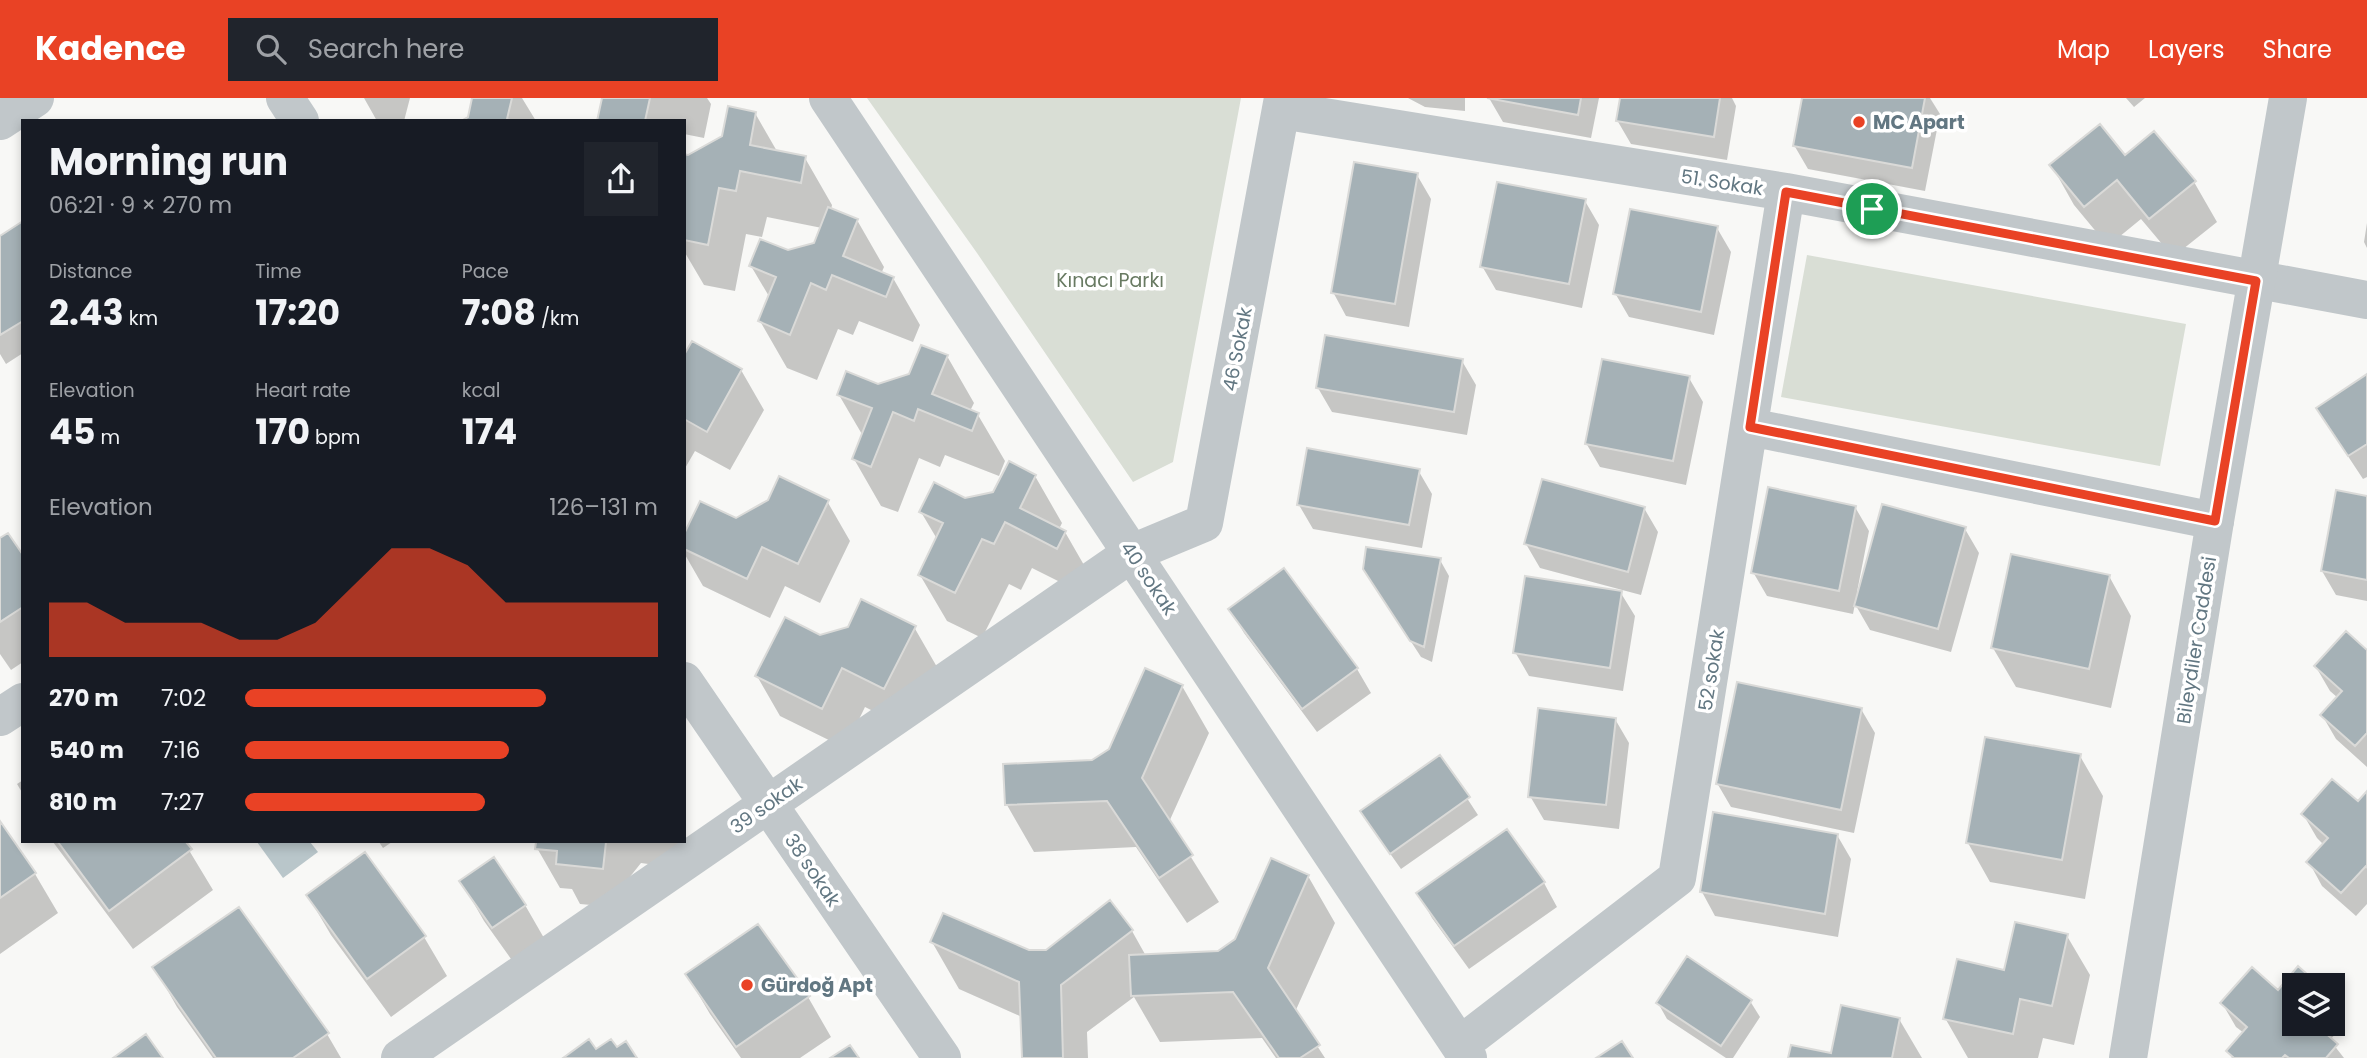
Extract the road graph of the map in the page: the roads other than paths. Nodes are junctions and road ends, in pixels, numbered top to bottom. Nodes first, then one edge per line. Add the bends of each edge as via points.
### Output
1 (35, 98) edge
2 (285, 98) edge
3 (828, 98) edge
4 (2288, 98) edge
5 (1282, 104) edge
6 (299, 119) edge
7 (0, 121) edge
8 (1786, 192) junction
9 (2256, 281) junction
10 (2367, 300) edge
11 (1750, 427) junction
12 (2215, 521) junction
13 (1132, 553) junction
14 (686, 684) edge
15 (21, 703) edge
16 (0, 718) edge
17 (768, 804) junction
18 (1464, 1051) edge
19 (400, 1058) edge
20 (942, 1058) edge
21 (2127, 1058) edge

1 - 7 street
2 - 6 street
3 - 13 street, 40 sokak
4 - 9 street, Bileydiler Caddesi
5 - 8 street, 51. Sokak
5 - 13 street, 46 Sokak via 1204,523
8 - 9 street, 51. Sokak
8 - 11 street, 52 sokak
9 - 10 street, 51. Sokak
9 - 12 street, Bileydiler Caddesi
11 - 12 street
11 - 18 street, 52 sokak via 1677,878
12 - 21 street, Bileydiler Caddesi
13 - 17 street, 39 sokak
13 - 18 street, 40 sokak
14 - 17 street, 38 sokak
15 - 16 street
17 - 19 street, 39 sokak
17 - 20 street, 38 sokak

